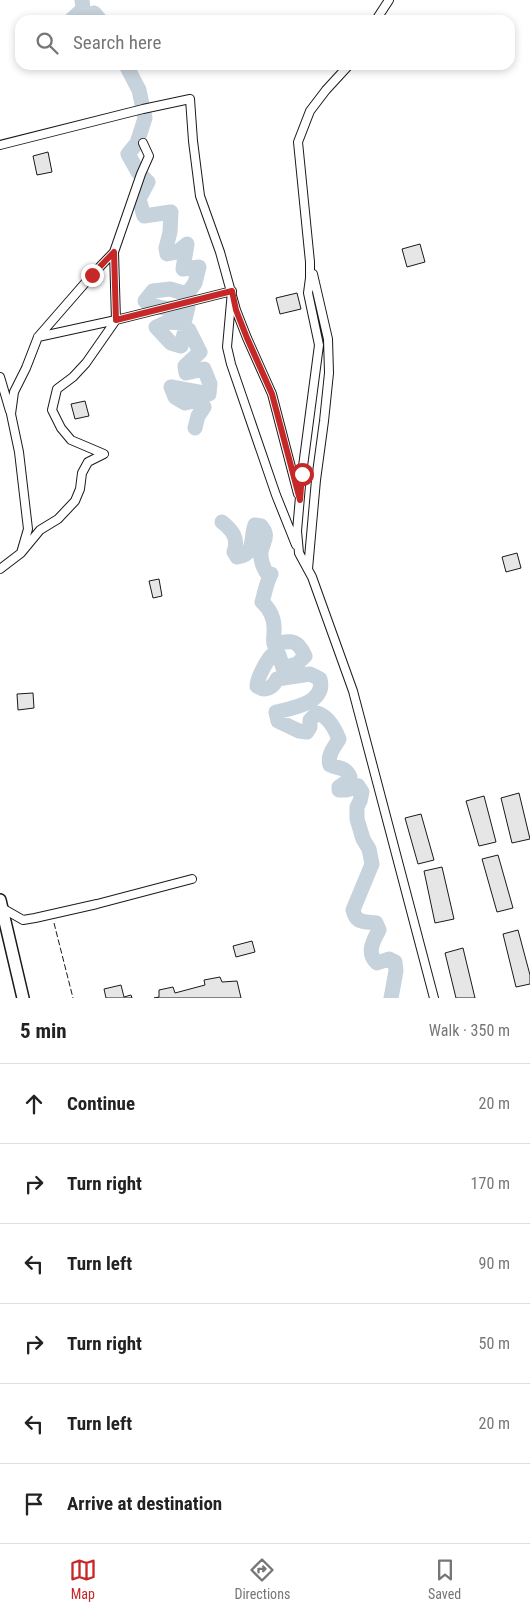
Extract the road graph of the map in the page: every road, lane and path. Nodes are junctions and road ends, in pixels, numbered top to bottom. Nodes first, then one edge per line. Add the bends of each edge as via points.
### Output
1 (389, 0) edge
2 (379, 15) edge
3 (344, 70) edge
4 (143, 143) dead end
5 (0, 145) edge
6 (114, 252) junction
7 (310, 262) junction
8 (232, 291) junction
9 (116, 320) junction
10 (38, 337) junction
11 (0, 377) edge
12 (11, 414) junction
13 (300, 500) junction
14 (21, 552) junction
15 (299, 553) junction
16 (0, 569) edge
17 (308, 569) junction
18 (192, 879) dead end
19 (1, 904) edge
20 (23, 998) edge
21 (434, 998) edge

1 - 2 street
3 - 7 street via 310,111 298,142
4 - 6 street via 149,156
5 - 8 street via 190,99 200,196
6 - 9 street
6 - 10 street
7 - 13 street via 308,293 319,345
7 - 17 street via 328,340 329,373
8 - 9 street
8 - 13 street via 236,310 272,394
8 - 15 street via 227,347 231,364
9 - 10 street
9 - 14 street via 86,363 57,389 52,410 71,440 104,454 88,462 75,501 58,519 40,530
10 - 12 street via 14,392
11 - 12 street
12 - 14 street via 28,529
13 - 15 street
14 - 16 street
15 - 17 street
17 - 21 street via 353,691
18 - 19 street via 23,920
19 - 20 main road

